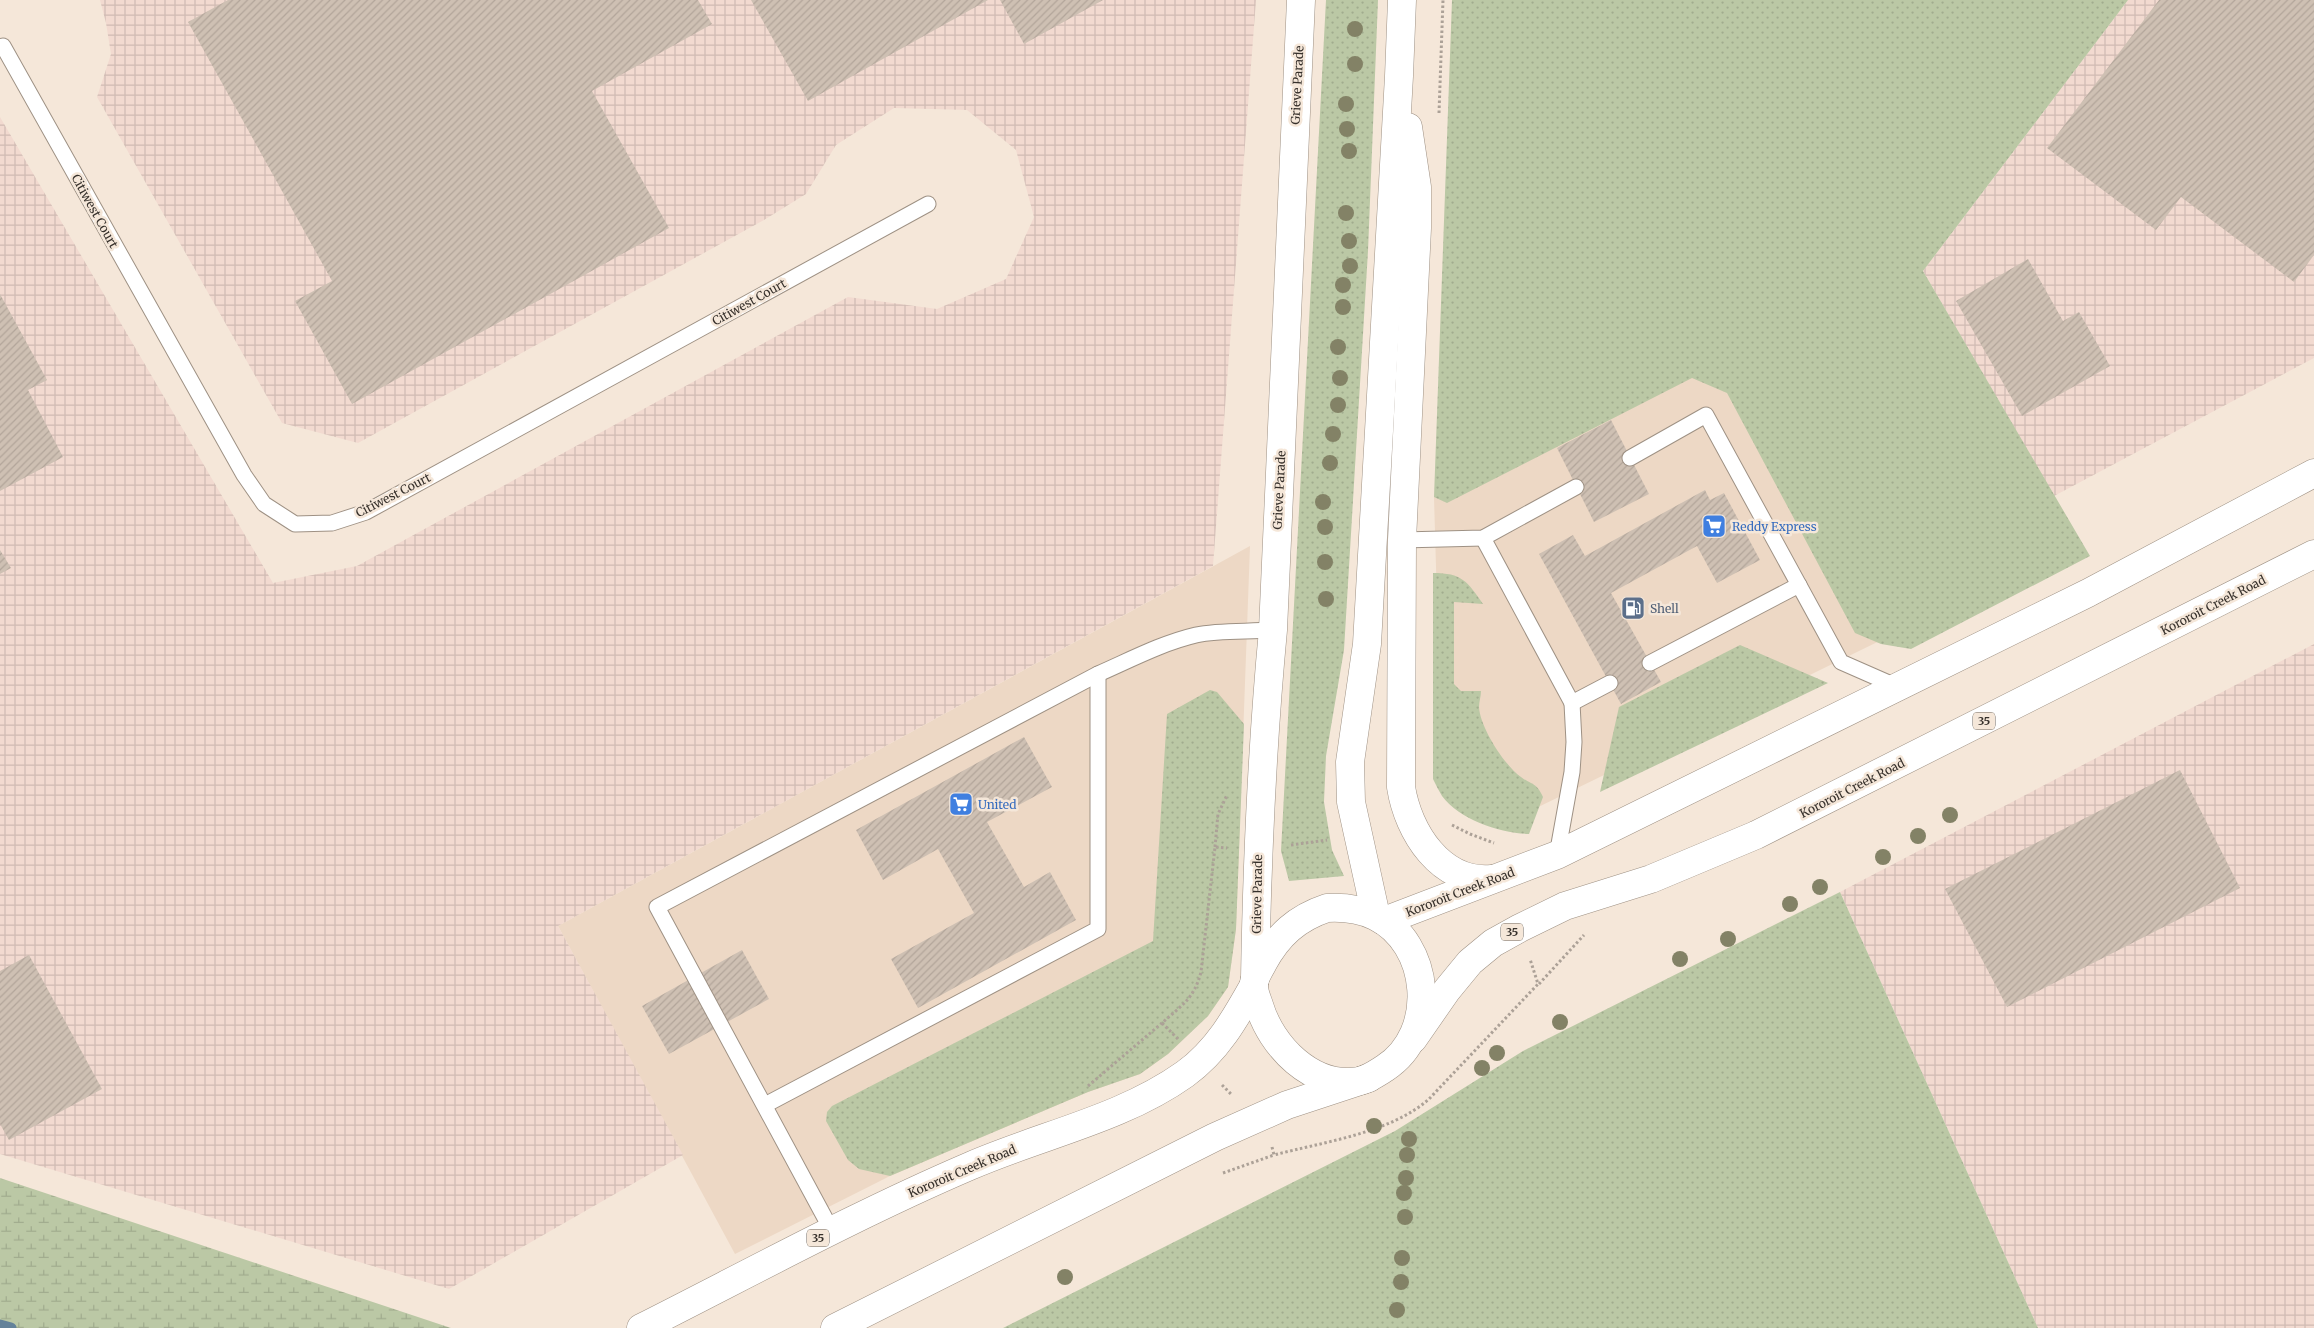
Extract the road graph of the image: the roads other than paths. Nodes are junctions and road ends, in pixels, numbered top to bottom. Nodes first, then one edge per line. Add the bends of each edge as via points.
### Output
1 (1301, 0) edge
2 (1402, 0) edge
3 (1, 44) edge
4 (1400, 76) junction
5 (928, 204) dead end
6 (1630, 458) dead end
7 (2314, 473) edge
8 (1576, 487) dead end
9 (1483, 538) junction
10 (1372, 540) junction
11 (1402, 540) junction
12 (2314, 554) edge
13 (1800, 585) junction
14 (1273, 630) junction
15 (1650, 663) dead end
16 (1098, 674) junction
17 (1610, 683) dead end
18 (1898, 687) junction
19 (1572, 703) junction
20 (1557, 855) junction
21 (1499, 877) junction
22 (1380, 919) junction
23 (1254, 982) junction
24 (1413, 1039) junction
25 (1369, 1078) junction
26 (765, 1105) junction
27 (832, 1231) junction
28 (641, 1328) edge
29 (835, 1328) edge

1 - 14 main road, Grieve Parade
2 - 4 main road
3 - 5 lane, Citiwest Court via 244,475 264,504 295,524 332,523 366,512
4 - 10 main road
4 - 11 main road via 1414,170 1417,220
6 - 13 lane via 1706,415
7 - 18 main road, Kororoit Creek Road via 2088,593
8 - 9 lane
9 - 11 lane
9 - 19 lane
10 - 11 main road
10 - 22 main road via 1367,644 1350,762 1351,802
11 - 21 main road via 1400,773 1403,800 1412,827 1430,852 1456,872 1473,878
12 - 24 main road, Kororoit Creek Road / 35 via 1764,831 1650,879 1565,906 1520,928 1470,962
13 - 15 lane
13 - 18 lane via 1841,662
14 - 16 lane via 1197,635 1162,646
14 - 23 main road, Grieve Parade via 1258,847
16 - 26 lane via 1098,929
16 - 26 lane via 657,907
17 - 19 lane
18 - 20 main road, Kororoit Creek Road
19 - 20 lane via 1572,772
20 - 21 main road, Kororoit Creek Road
21 - 22 main road, Kororoit Creek Road
22 - 23 main road, 35 via 1360,910 1338,908 1327,908 1304,917 1274,944
22 - 24 main road, 35 via 1405,944 1417,970 1422,1006
23 - 25 main road, 35 via 1270,1032 1295,1061 1336,1081
23 - 27 main road, Kororoit Creek Road / 35 via 1231,1026 1200,1063 1170,1084 1143,1099 918,1188
24 - 25 main road, 35 via 1400,1056
25 - 29 main road, 35 via 1252,1119
26 - 27 lane
27 - 28 main road, Kororoit Creek Road / 35

